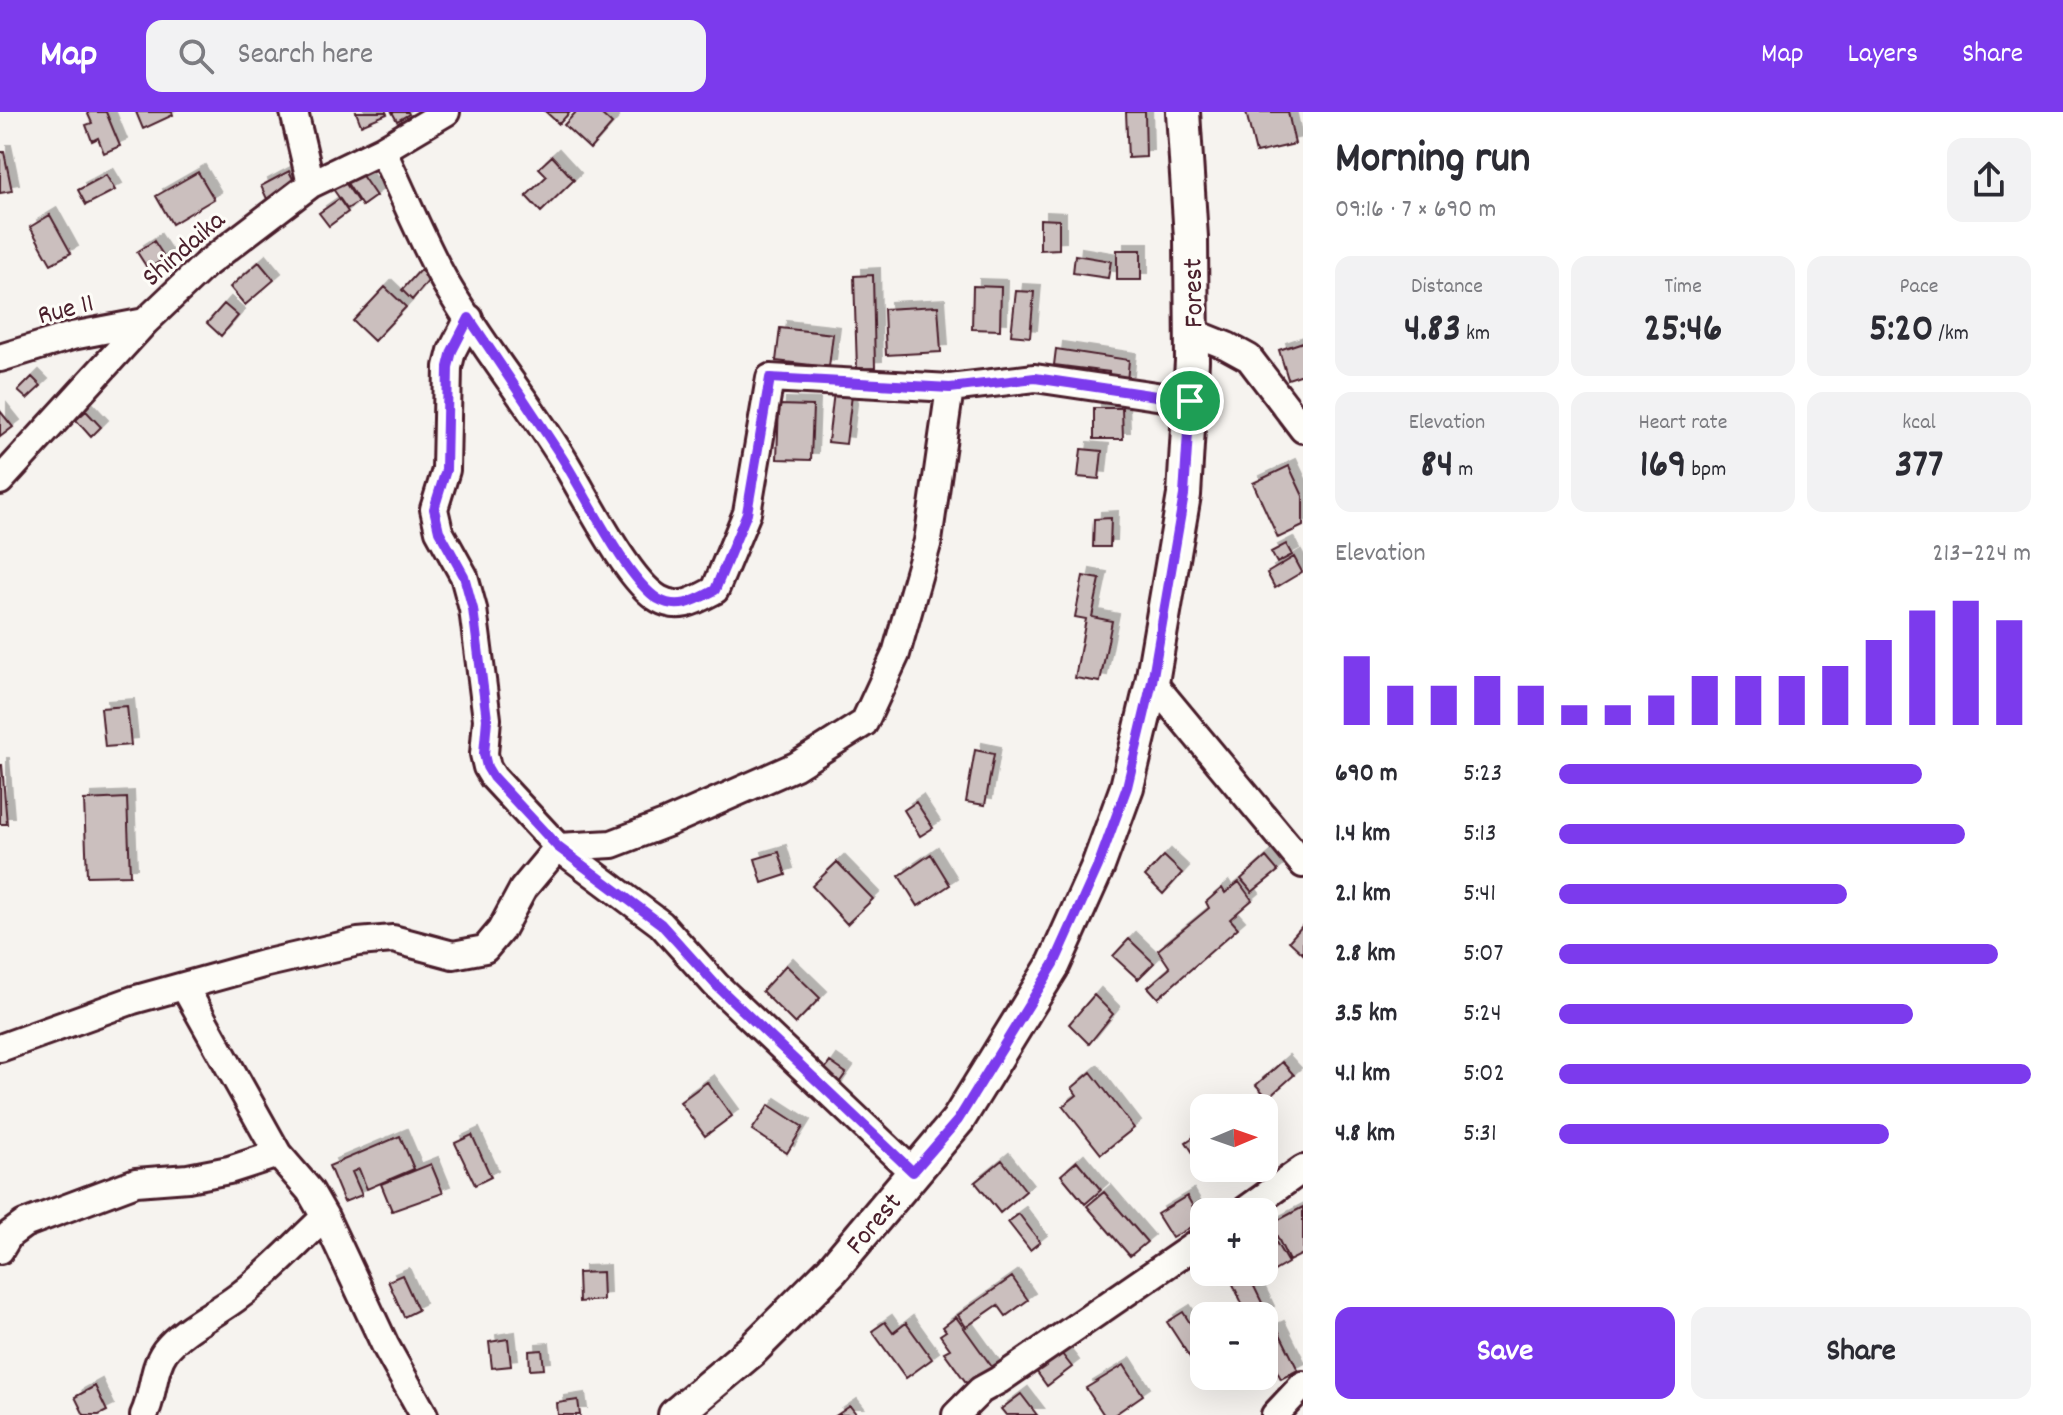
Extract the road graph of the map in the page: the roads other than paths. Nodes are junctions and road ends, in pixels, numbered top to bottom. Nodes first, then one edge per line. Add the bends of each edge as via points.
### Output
1 (294, 112) edge
2 (446, 112) edge
3 (1183, 112) edge
4 (382, 150) junction
5 (311, 184) junction
6 (469, 318) junction
7 (145, 322) junction
8 (1192, 332) junction
9 (0, 358) edge
10 (950, 388) junction
11 (1190, 401) junction
12 (1303, 429) edge
13 (0, 481) edge
14 (1152, 682) junction
15 (558, 847) junction
16 (1303, 864) edge
17 (184, 986) junction
18 (0, 1048) edge
19 (278, 1154) junction
20 (1303, 1169) edge
21 (913, 1172) junction
22 (1263, 1198) edge
23 (325, 1217) junction
24 (1190, 1249) edge
25 (0, 1250) edge
26 (1303, 1385) edge
27 (144, 1415) edge
28 (424, 1415) edge
29 (675, 1415) edge
30 (956, 1415) edge
31 (1275, 1415) edge

1 - 5 street
2 - 4 street, Shindaika
3 - 8 street, Forest
4 - 5 street, Shindaika
4 - 6 street via 445,282
5 - 7 street, Shindaika via 205,265
6 - 10 street via 636,577 657,598 674,605 715,590 747,513 770,378
6 - 15 street via 448,367 446,470 434,509 473,609 487,719 487,767
7 - 9 street, Rue 11 via 72,336
7 - 13 street, Shindaika
8 - 11 street, Forest
8 - 12 street via 1249,358
10 - 11 street via 1035,378
10 - 15 street via 928,541 896,654 864,723 796,766 667,823 612,844
11 - 14 street, Forest via 1184,495
14 - 16 street
14 - 21 street, Forest via 1127,787 1054,964 958,1120
15 - 17 street via 523,889 485,949 453,955 393,939 358,942
15 - 21 street via 661,924 716,985
17 - 18 street
17 - 19 street
19 - 23 street
19 - 25 street via 229,1170 136,1182 24,1224
20 - 22 street
21 - 29 street, Forest via 832,1270 751,1351
23 - 27 street via 241,1295 165,1351
23 - 28 street
24 - 30 street via 981,1390
26 - 31 street

